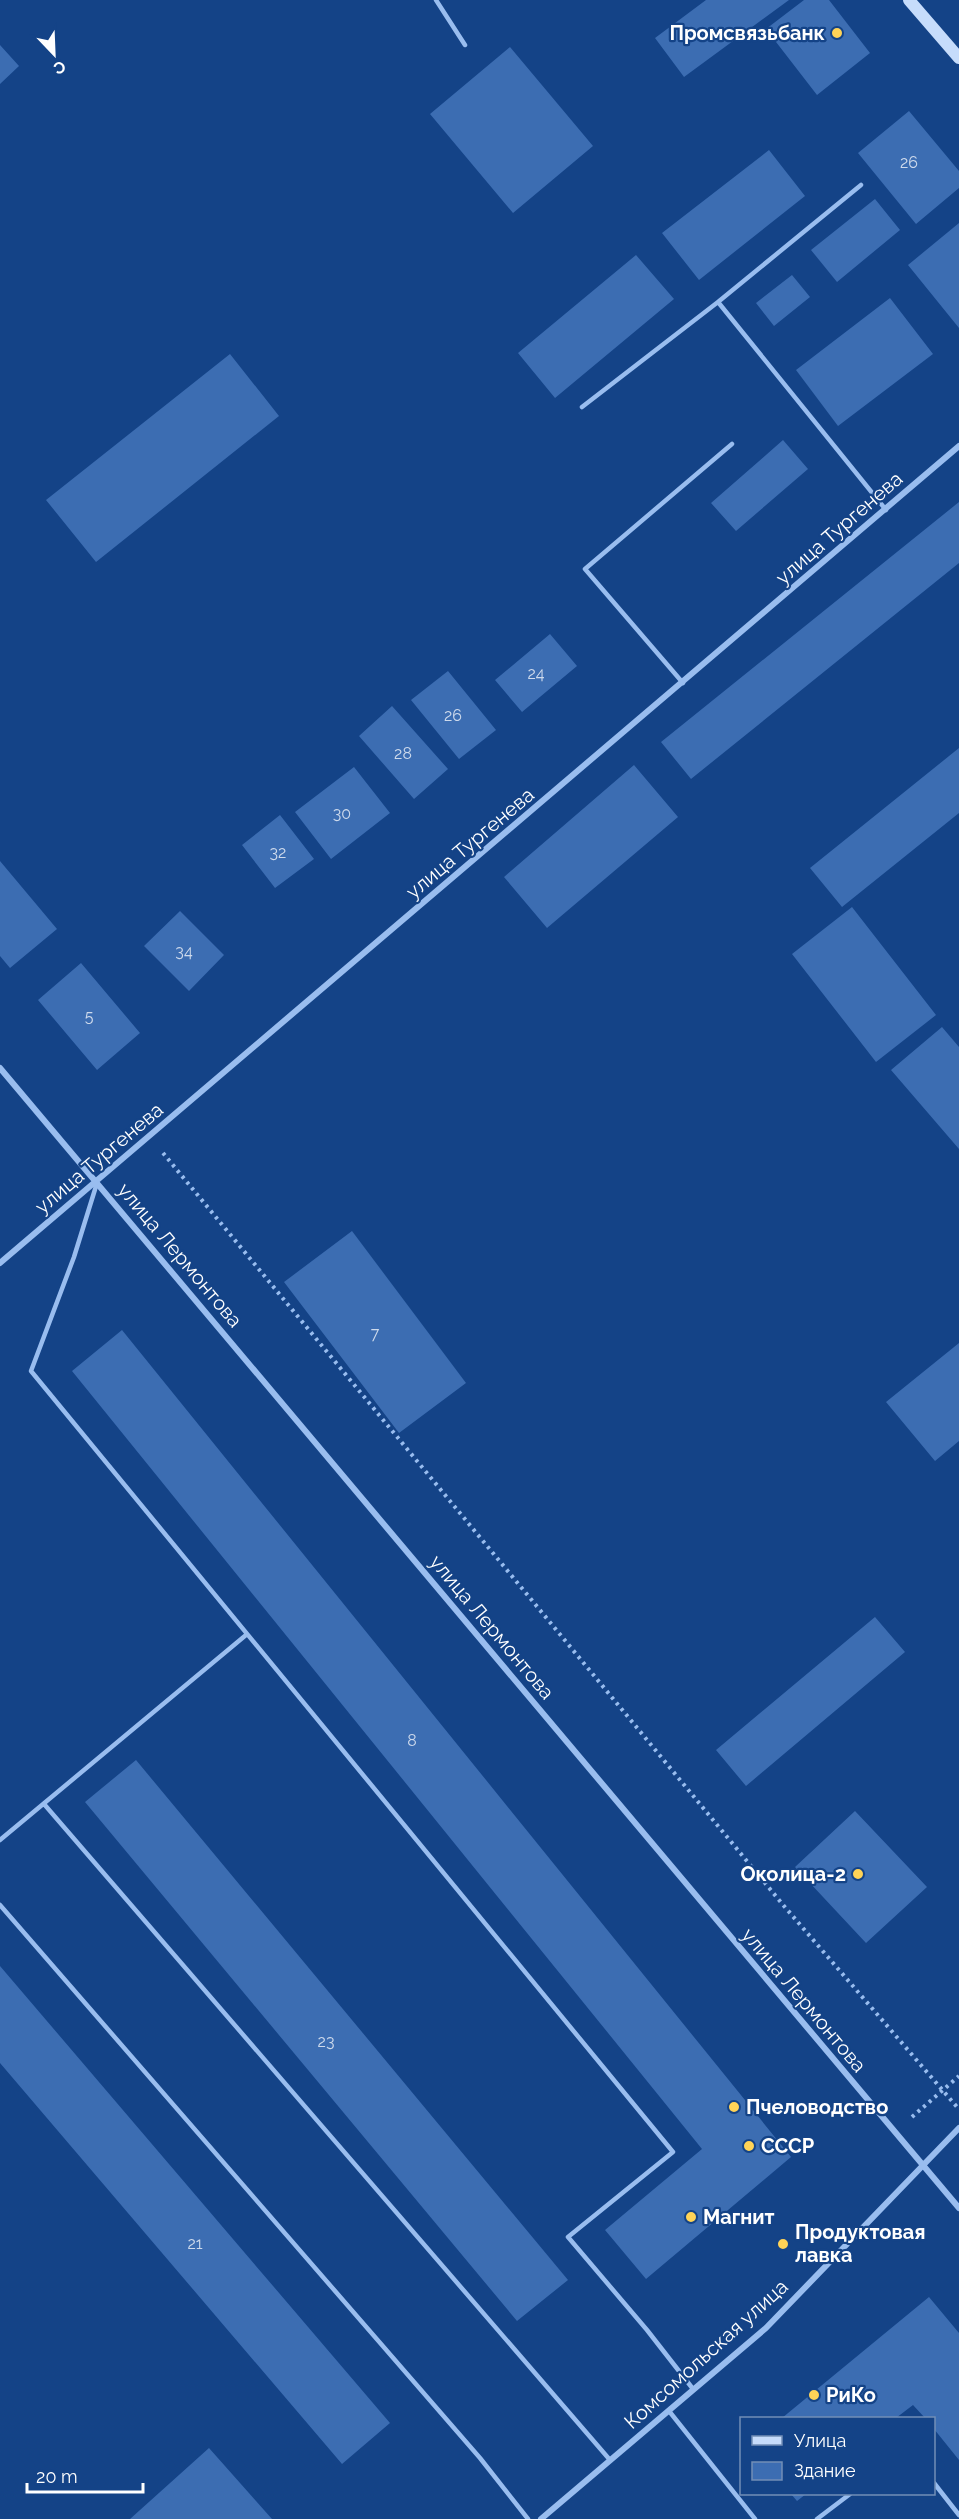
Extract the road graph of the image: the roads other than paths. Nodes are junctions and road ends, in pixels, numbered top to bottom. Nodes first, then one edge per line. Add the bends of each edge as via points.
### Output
1 (436, 0) edge
2 (909, 0) edge
3 (465, 45) dead end
4 (959, 58) edge
5 (861, 185) dead end
6 (718, 302) junction
7 (582, 407) dead end
8 (732, 444) dead end
9 (959, 446) edge
10 (886, 510) junction
11 (683, 683) junction
12 (0, 1068) edge
13 (97, 1182) junction
14 (0, 1263) edge
15 (246, 1635) junction
16 (44, 1804) junction
17 (0, 1840) edge
18 (0, 1905) edge
19 (959, 2128) edge
20 (924, 2166) junction
21 (959, 2208) edge
22 (693, 2389) junction
23 (669, 2411) junction
24 (610, 2460) junction
25 (935, 2485) edge
26 (847, 2495) edge
27 (959, 2515) edge
28 (528, 2519) edge
29 (542, 2519) edge
30 (755, 2519) edge
31 (817, 2519) edge

1 - 3 lane
2 - 4 main road
5 - 6 lane
6 - 7 lane
6 - 10 lane
8 - 11 lane via 585,569
9 - 10 street, улица Тургенева
10 - 11 street, улица Тургенева
11 - 13 street, улица Тургенева
12 - 13 street, улица Лермонтова
13 - 14 street, улица Тургенева
13 - 15 lane via 74,1257 31,1371
13 - 20 street, улица Лермонтова
15 - 16 lane
15 - 22 lane via 673,2152 568,2237
16 - 17 lane
16 - 24 lane
18 - 28 lane via 480,2458
19 - 20 street, Комсомольская улица
20 - 21 street, улица Лермонтова
20 - 22 street, Комсомольская улица via 766,2328
22 - 23 street, Комсомольская улица
23 - 24 street, Комсомольская улица
23 - 30 lane
24 - 29 street, Комсомольская улица
25 - 27 lane
26 - 31 lane

